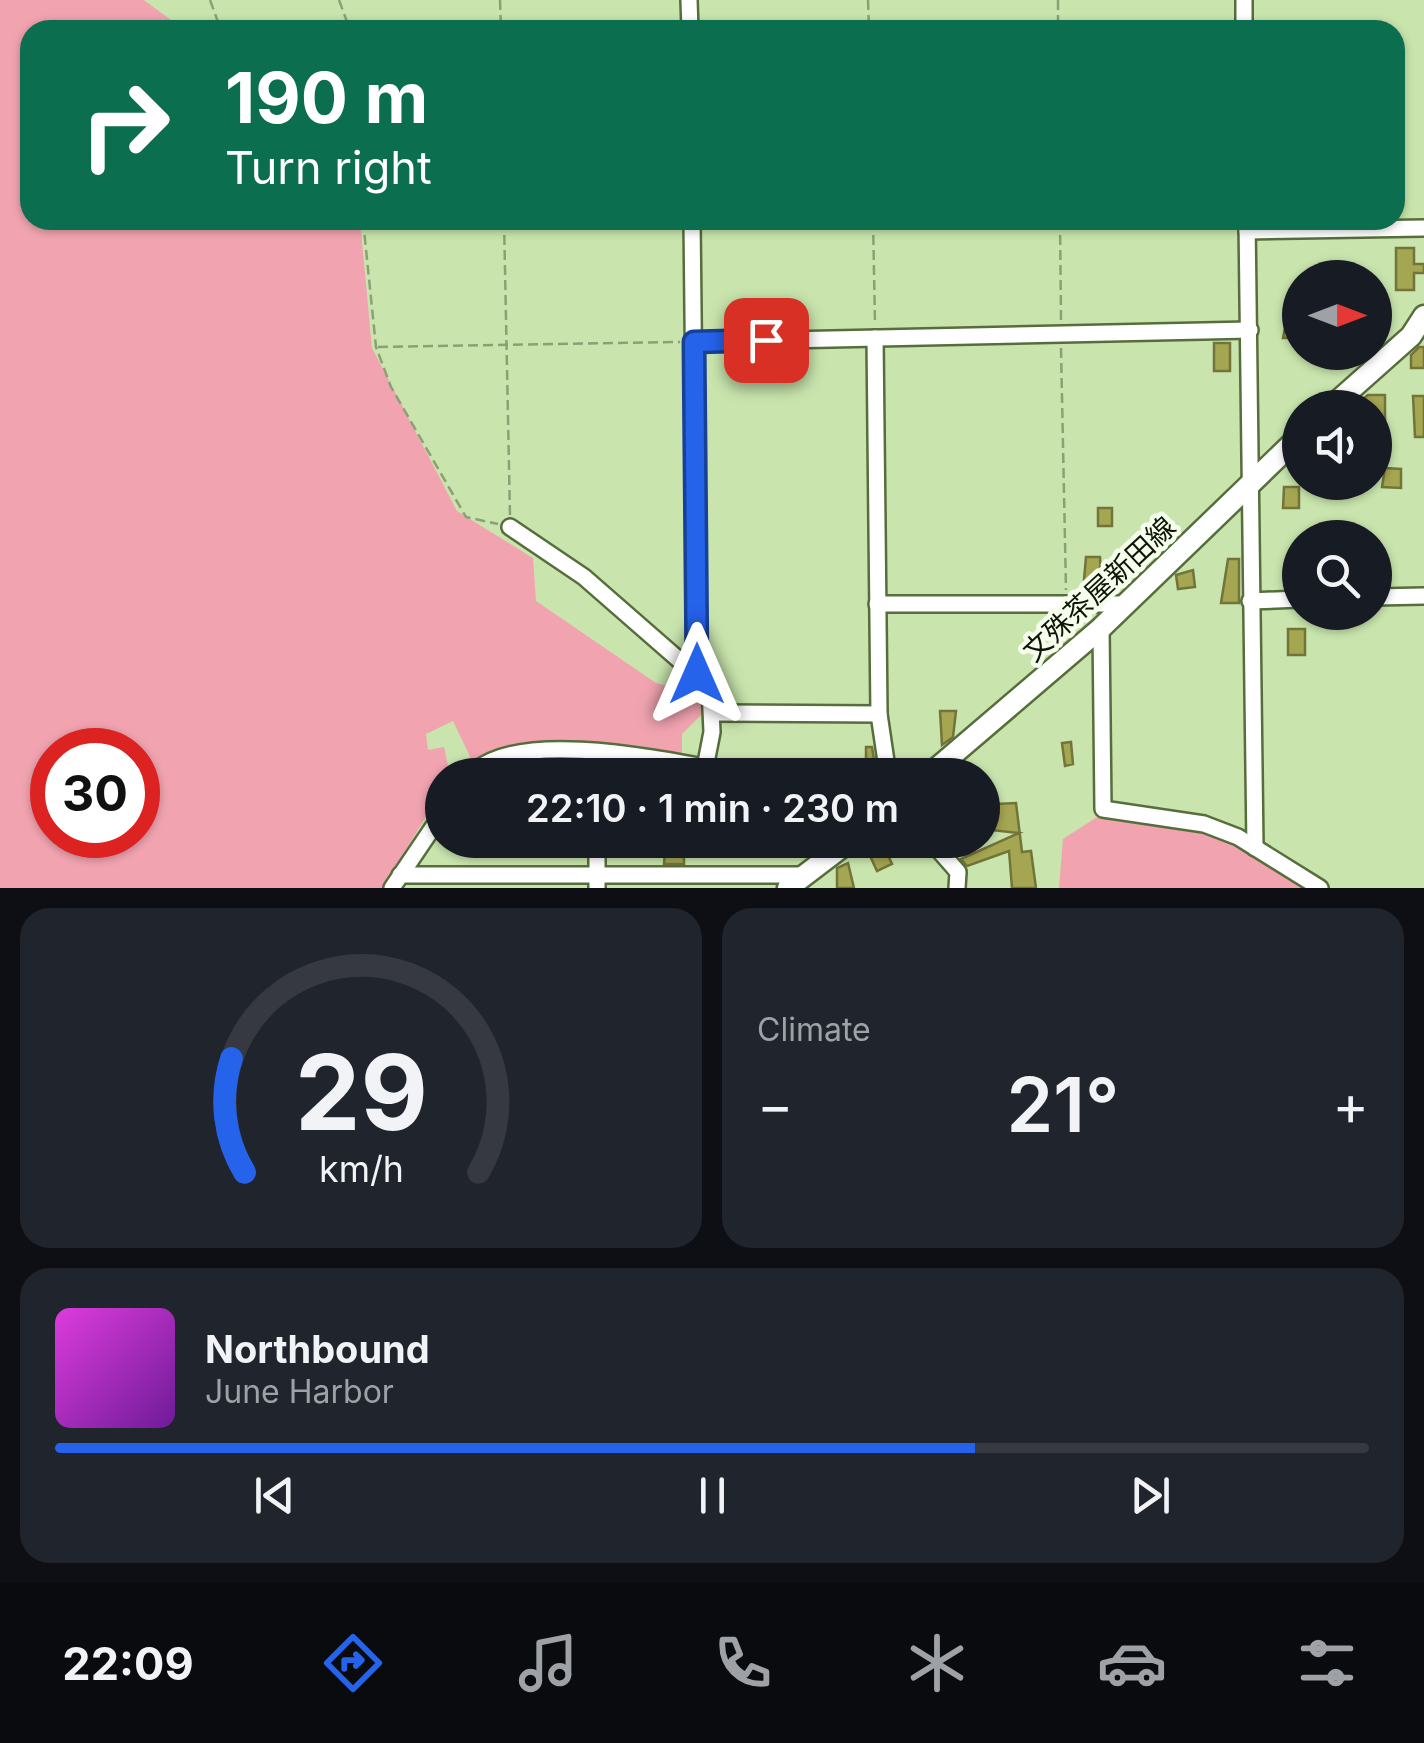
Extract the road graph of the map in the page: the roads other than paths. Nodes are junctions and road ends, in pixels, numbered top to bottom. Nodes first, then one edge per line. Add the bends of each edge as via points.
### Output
1 (692, 230) edge
2 (1247, 230) edge
3 (1424, 316) edge
4 (1250, 330) junction
5 (876, 338) junction
6 (694, 342) junction
7 (1350, 390) edge
8 (1282, 457) edge
9 (1250, 483) junction
10 (510, 527) road end
11 (1424, 596) edge
12 (1392, 597) edge
13 (1282, 599) edge
14 (1250, 600) junction
15 (877, 604) junction
16 (1126, 604) junction
17 (1101, 628) junction
18 (697, 674) junction
19 (713, 712) junction
20 (879, 714) junction
21 (597, 754) junction
22 (496, 758) edge
23 (597, 758) edge
24 (628, 758) edge
25 (706, 758) edge
26 (885, 758) edge
27 (950, 758) edge
28 (425, 839) edge
29 (1255, 848) junction
30 (828, 858) edge
31 (946, 858) edge
32 (806, 875) junction
33 (597, 880) edge
34 (396, 882) edge
35 (788, 888) edge
36 (957, 888) edge
37 (1320, 888) edge

1 - 6 street
2 - 4 street
3 - 7 main road
4 - 5 street
4 - 9 street
5 - 6 street
5 - 15 street
6 - 18 street
8 - 9 main road, 文殊茶屋新田線
9 - 14 street
9 - 16 main road, 文殊茶屋新田線
10 - 18 street via 584,577
11 - 12 street
13 - 14 street
14 - 29 street
15 - 16 street
15 - 20 street
16 - 17 main road, 文殊茶屋新田線
17 - 27 main road, 文殊茶屋新田線
17 - 29 street via 1103,809 1204,824
18 - 19 street via 710,687
19 - 20 street
19 - 25 street
20 - 26 street
21 - 22 street via 521,750
21 - 23 street
21 - 24 street
28 - 34 street
29 - 37 street
30 - 32 main road
31 - 36 street via 958,872
32 - 33 street
32 - 35 main road
33 - 34 street

